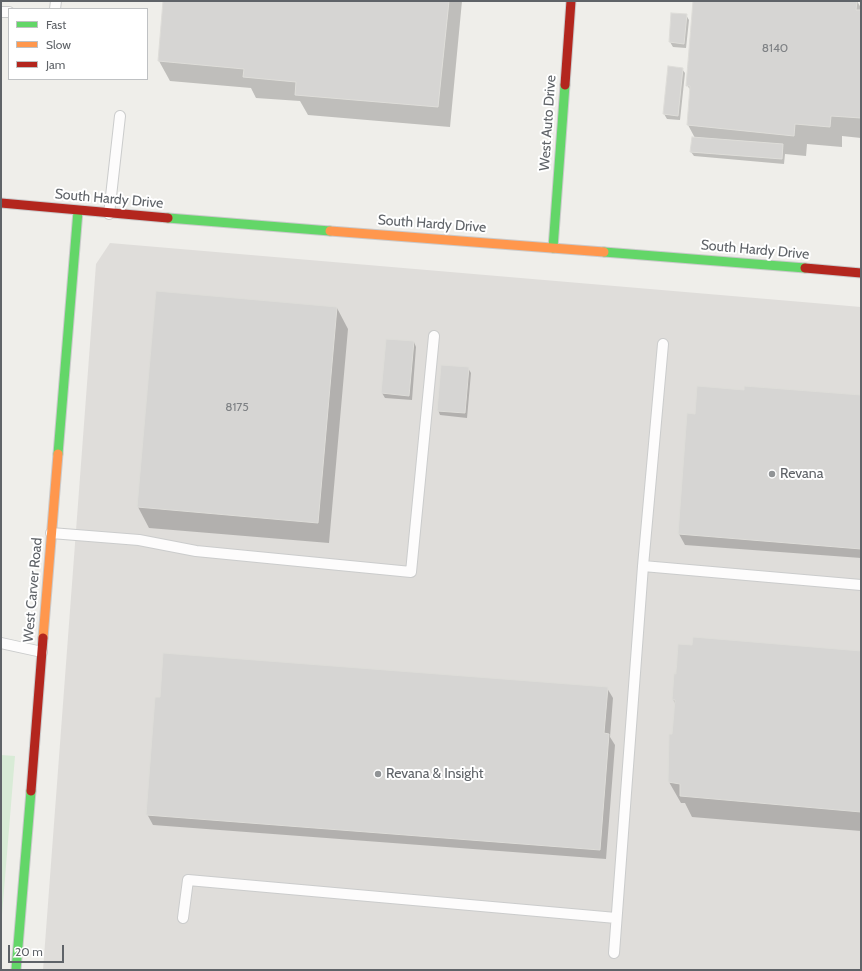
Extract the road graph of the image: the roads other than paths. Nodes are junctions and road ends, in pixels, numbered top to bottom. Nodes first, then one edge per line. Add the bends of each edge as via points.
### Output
1 (571, 1) edge
2 (120, 116) dead end
3 (1, 203) edge
4 (78, 211) junction
5 (109, 214) junction
6 (553, 248) junction
7 (861, 273) edge
8 (434, 336) dead end
9 (663, 344) dead end
10 (51, 533) junction
11 (643, 566) junction
12 (861, 585) edge
13 (1, 643) edge
14 (42, 652) junction
15 (183, 918) dead end
16 (616, 918) junction
17 (614, 953) dead end
18 (16, 970) edge

1 - 6 street, West Auto Drive
2 - 5 lane
3 - 4 street, South Hardy Drive
4 - 5 street, South Hardy Drive
4 - 10 street, West Carver Road
5 - 6 street, South Hardy Drive
6 - 7 street, South Hardy Drive
8 - 10 lane via 411,572 196,551 140,540
9 - 11 lane
10 - 14 street, West Carver Road
11 - 12 lane
11 - 16 lane
13 - 14 lane
14 - 18 street, West Carver Road
15 - 16 lane via 188,880
16 - 17 lane

